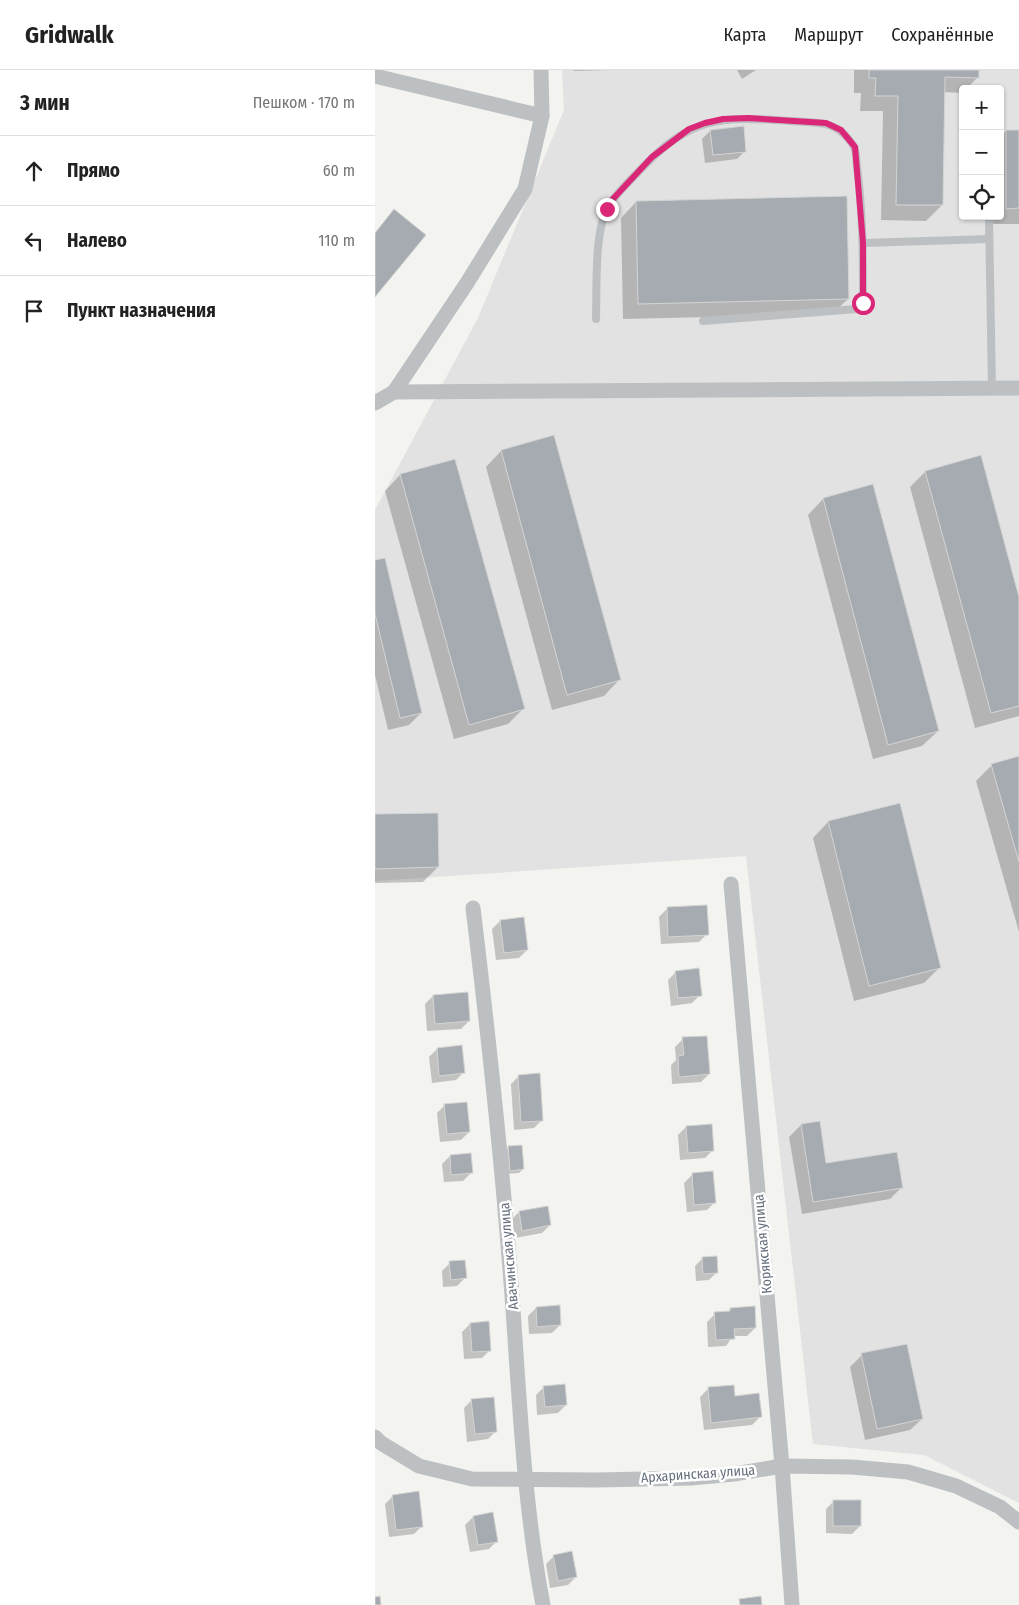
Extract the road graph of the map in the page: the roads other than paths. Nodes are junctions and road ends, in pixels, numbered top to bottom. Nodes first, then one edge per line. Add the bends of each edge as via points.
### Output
1 (541, 70) edge
2 (375, 76) edge
3 (543, 116) junction
4 (989, 220) edge
5 (989, 239) junction
6 (863, 243) junction
7 (596, 319) dead end
8 (703, 321) dead end
9 (992, 388) junction
10 (1019, 388) edge
11 (394, 392) junction
12 (375, 403) edge
13 (731, 884) dead end
14 (473, 908) dead end
15 (375, 1437) edge
16 (782, 1466) junction
17 (525, 1479) junction
18 (1019, 1522) edge
19 (543, 1605) edge
20 (792, 1605) edge

1 - 3 street
2 - 3 street
3 - 11 street via 525,189
4 - 5 lane
5 - 6 lane
5 - 9 lane
6 - 7 lane via 855,147 841,130 826,123 748,118 705,123 689,129 652,157 612,200 601,221 599,235
6 - 8 lane via 863,303 857,309
9 - 10 street
9 - 11 street
11 - 12 street
13 - 16 street, Корякская улица
14 - 17 street, Авачинская улица via 508,1240
15 - 17 street, Архаринская улица via 419,1466 472,1479
16 - 17 street, Архаринская улица via 691,1478
16 - 18 street, Архаринская улица via 908,1472 956,1486 1000,1507
16 - 20 street, Корякская улица
17 - 19 street, Авачинская улица

